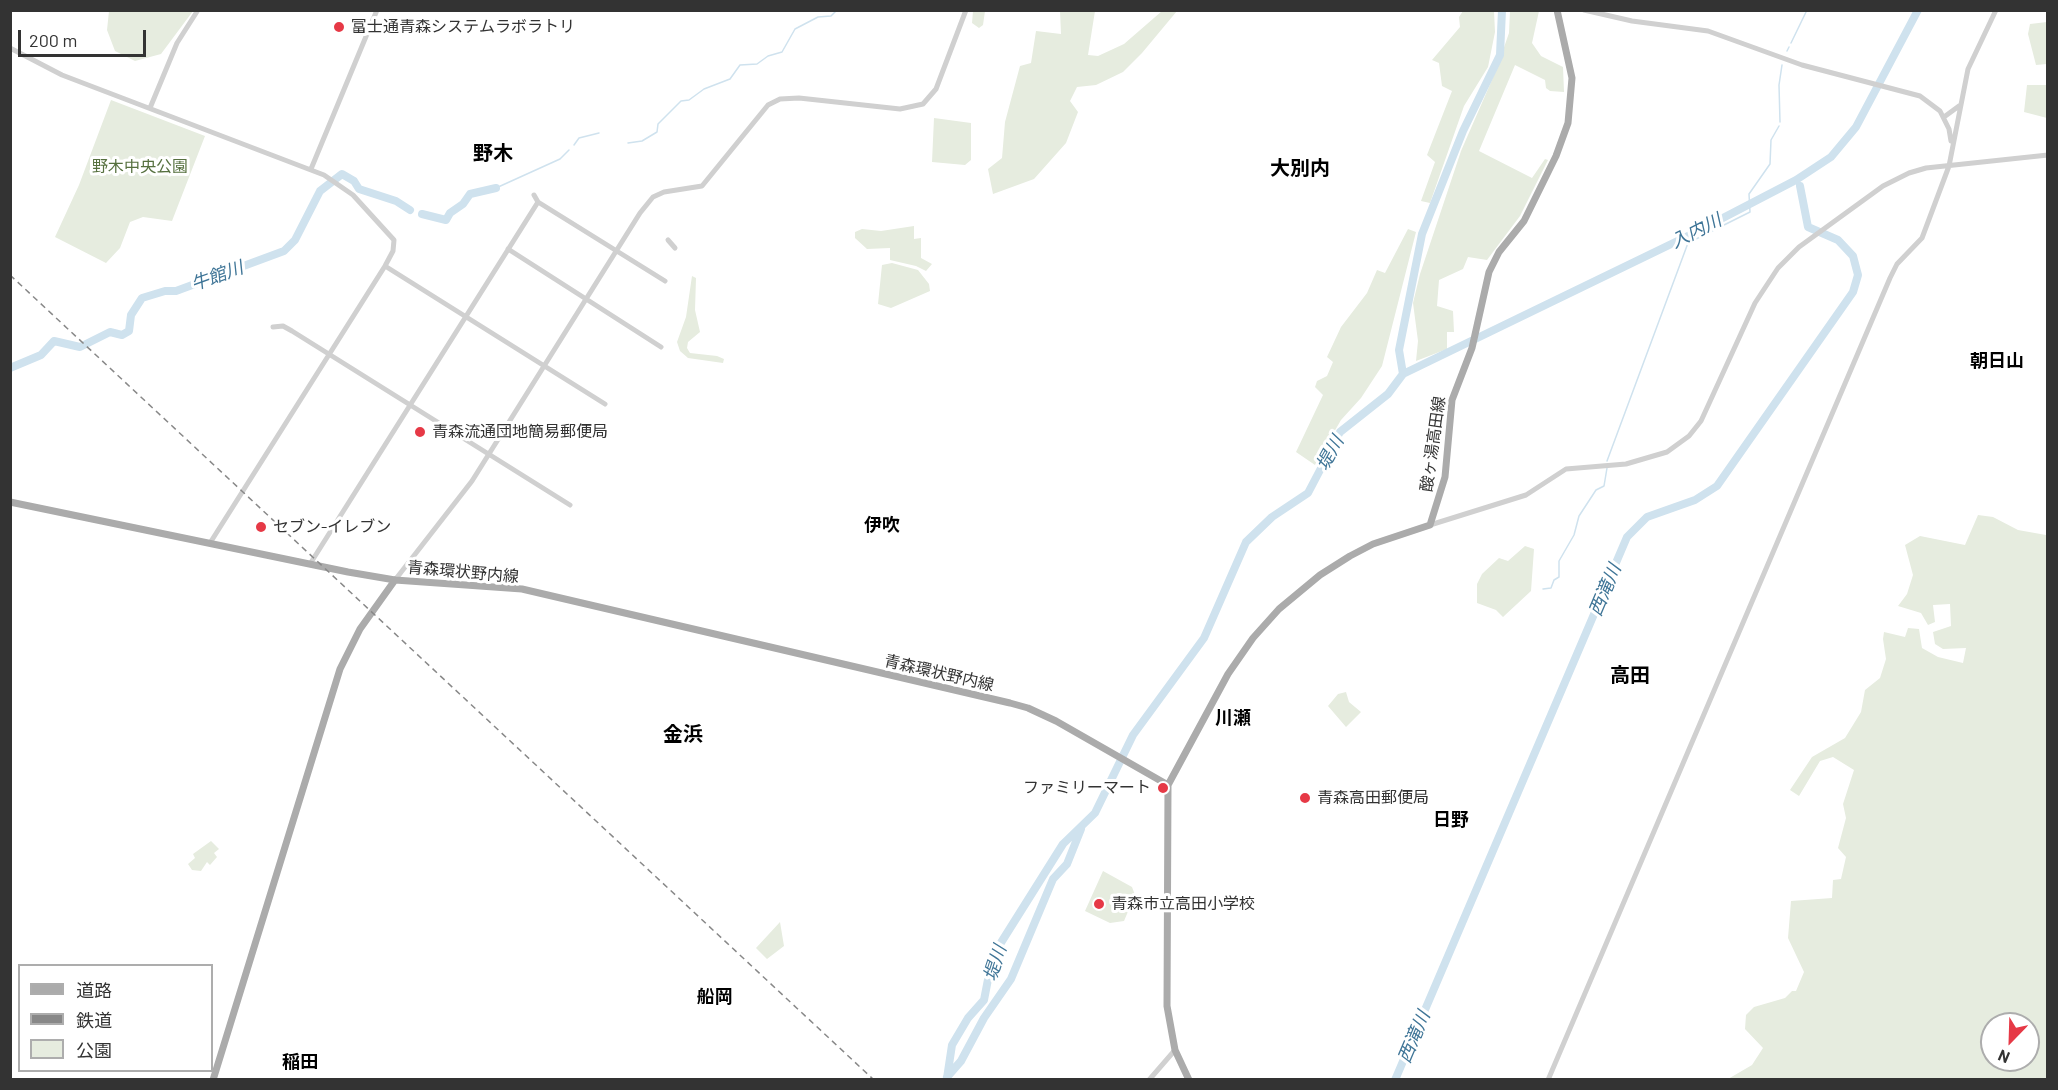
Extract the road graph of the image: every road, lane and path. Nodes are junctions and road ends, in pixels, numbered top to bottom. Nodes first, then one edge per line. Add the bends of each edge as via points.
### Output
1 (198, 10) edge
2 (377, 10) edge
3 (966, 10) edge
4 (1557, 10) edge
5 (1584, 10) edge
6 (1996, 10) edge
7 (10, 48) edge
8 (1961, 102) junction
9 (150, 108) junction
10 (1944, 117) junction
11 (1951, 152) junction
12 (2048, 155) edge
13 (1949, 166) junction
14 (311, 169) junction
15 (534, 195) dead end
16 (538, 202) junction
17 (668, 240) dead end
18 (675, 248) dead end
19 (508, 249) junction
20 (617, 250) junction
21 (385, 266) junction
22 (665, 281) dead end
23 (587, 299) junction
24 (466, 317) junction
25 (273, 327) dead end
26 (661, 346) dead end
27 (329, 354) junction
28 (544, 366) junction
29 (605, 404) dead end
30 (410, 405) junction
31 (488, 454) junction
32 (10, 502) edge
33 (570, 505) dead end
34 (1430, 525) junction
35 (210, 543) junction
36 (310, 564) junction
37 (395, 580) junction
38 (1168, 785) junction
39 (1175, 1050) junction
40 (213, 1080) edge
41 (1149, 1080) edge
42 (1189, 1080) edge
43 (1548, 1080) edge

1 - 9 street via 185,26
2 - 14 street
3 - 20 street via 936,89 923,104 900,110 799,98 774,102 707,183 653,197
4 - 34 main road, 酸ヶ湯高田線 via 1572,78 1568,123 1524,221 1499,252 1489,272 1473,348 1452,400 1445,477
5 - 10 street via 1708,31 1802,64 1920,96
6 - 8 street via 1968,69
7 - 9 street via 53,71
8 - 10 street
8 - 11 street
9 - 14 street
10 - 11 street
11 - 13 street
12 - 13 street
13 - 34 street via 1926,168 1896,179 1786,258 1769,278 1748,316 1705,414 1681,442 1638,462 1566,469 1526,495
13 - 43 street via 1922,238 1897,264 1890,278
14 - 21 street via 361,203 394,240
15 - 16 street
16 - 19 street
16 - 20 street
17 - 18 street
19 - 23 street
19 - 24 street
20 - 22 street
20 - 23 street
21 - 24 street
21 - 27 street
23 - 26 street
23 - 28 street
24 - 28 street
24 - 30 street
25 - 27 street via 290,330
27 - 30 street
27 - 35 street
28 - 29 street
28 - 31 street
30 - 31 street
30 - 36 street
31 - 33 street
31 - 37 street via 460,499
32 - 35 main road, 青森環状野内線
34 - 38 main road via 1350,556 1279,609 1228,674
35 - 36 main road, 青森環状野内線
36 - 37 main road, 青森環状野内線
37 - 38 main road, 青森環状野内線 via 522,590 1010,703 1056,721
37 - 40 main road, 青森環状野内線 via 360,629 340,669
38 - 39 main road via 1167,1006
39 - 41 street
39 - 42 main road

